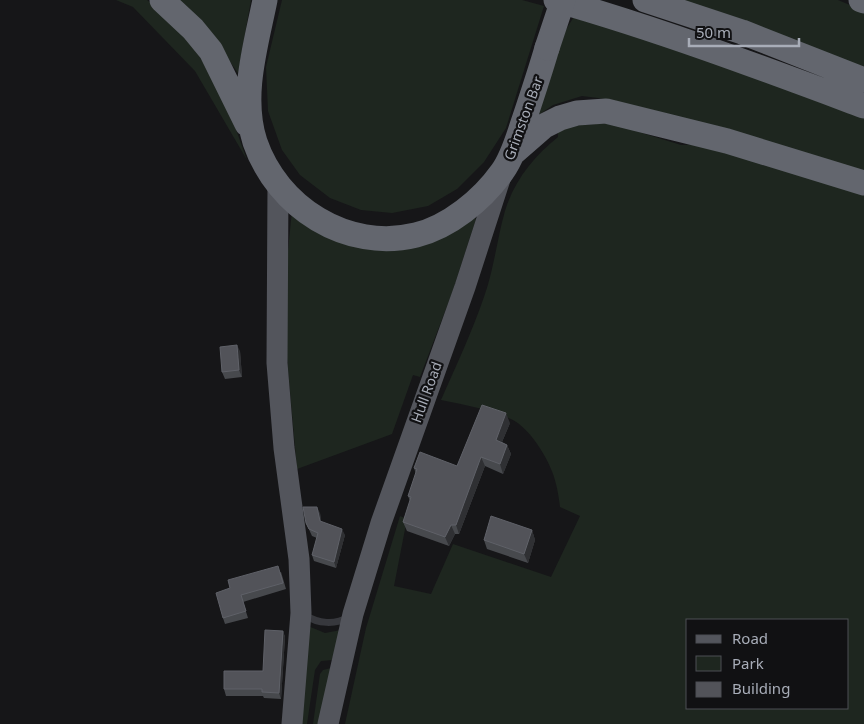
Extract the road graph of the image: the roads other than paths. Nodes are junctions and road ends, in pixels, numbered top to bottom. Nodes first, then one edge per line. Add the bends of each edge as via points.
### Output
1 (162, 0) edge
2 (265, 0) edge
3 (556, 0) edge
4 (563, 0) edge
5 (645, 0) edge
6 (864, 80) edge
7 (864, 106) edge
8 (255, 141) junction
9 (507, 163) junction
10 (864, 183) edge
11 (278, 186) junction
12 (301, 613) junction
13 (354, 614) junction
14 (292, 724) edge
15 (328, 724) edge

1 - 8 highway via 211,52
2 - 8 highway, Grimston Bar via 250,85
3 - 7 highway via 723,53
4 - 9 highway, Grimston Bar, bridge
5 - 6 highway via 742,32
8 - 11 highway, Grimston Bar
9 - 10 highway via 544,126 577,112 606,111 727,141
9 - 11 highway, Grimston Bar via 476,202 438,227 391,239 355,235 327,225 301,210
9 - 13 main road, Hull Road via 381,523
11 - 12 main road via 277,363 284,448 299,559
12 - 13 lane via 312,620 326,622 342,621
12 - 14 main road
13 - 15 main road, Hull Road

